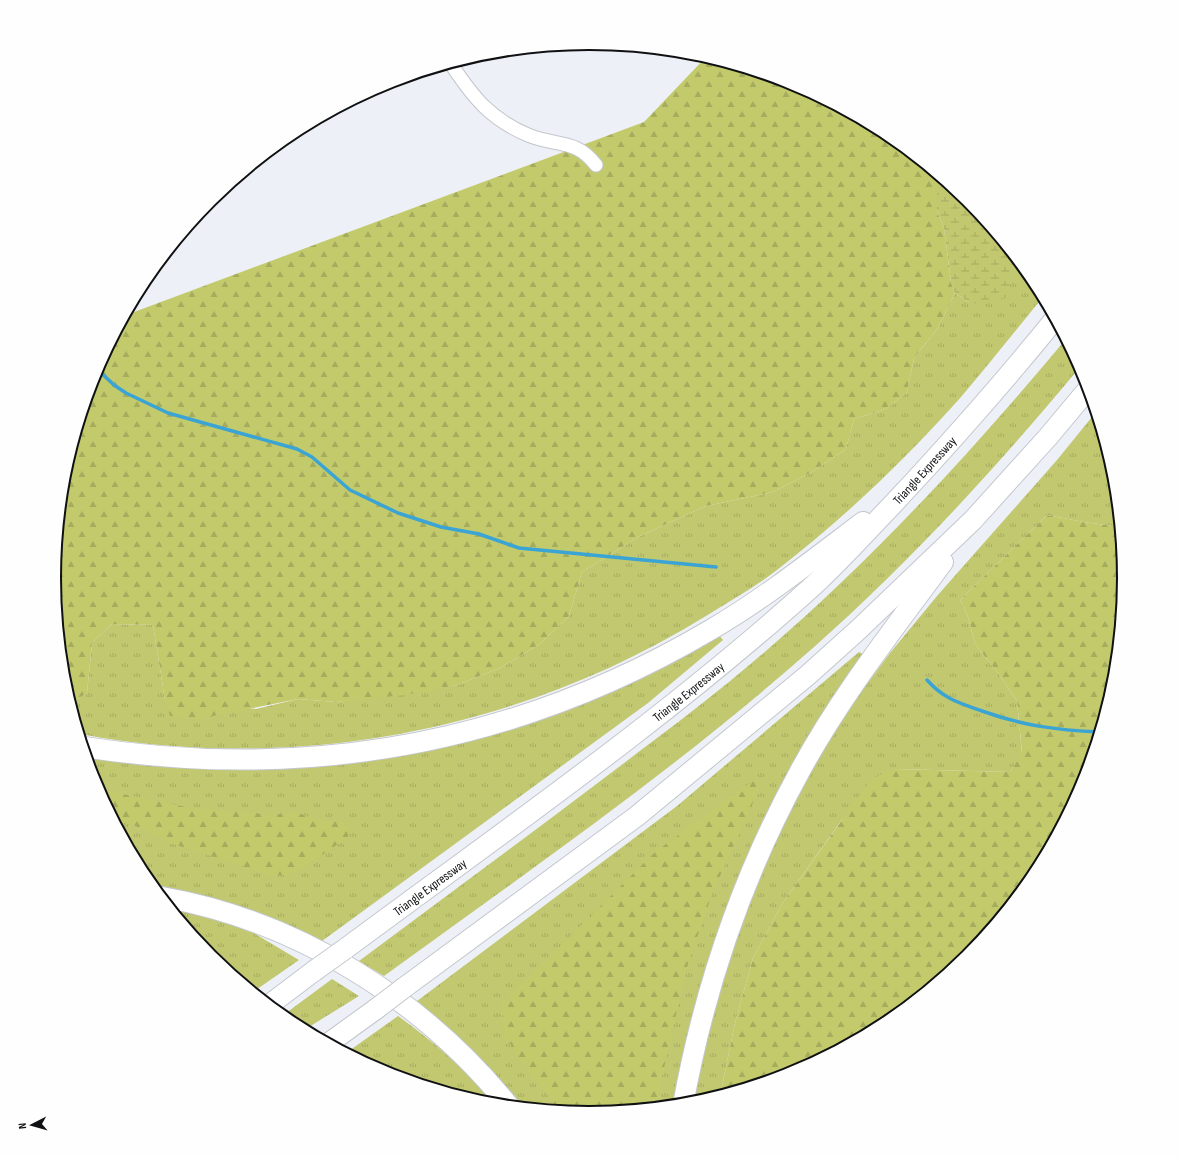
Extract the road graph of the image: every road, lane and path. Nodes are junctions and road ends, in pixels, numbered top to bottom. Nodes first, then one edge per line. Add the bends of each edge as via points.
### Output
1 (454, 68) edge
2 (596, 165) dead end
3 (1052, 323) edge
4 (1084, 394) edge
5 (906, 490) junction
6 (974, 520) junction
7 (89, 748) edge
8 (169, 899) edge
9 (273, 1002) edge
10 (333, 1040) edge
11 (684, 1098) edge
12 (503, 1099) edge

1 - 2 lane via 472,95 487,111 526,134 580,148
3 - 5 highway, Triangle Expressway via 995,392
4 - 6 highway
5 - 7 highway via 773,589 694,640 600,687 512,720 419,743 305,758 197,760
5 - 9 highway, Triangle Expressway, bridge via 816,583 709,676 610,753
6 - 10 highway, bridge via 858,630 755,720 637,816
6 - 11 highway via 846,696 800,771 780,810 745,888 718,965 696,1040
8 - 12 highway via 249,920 314,949 375,984 404,1004 455,1047

